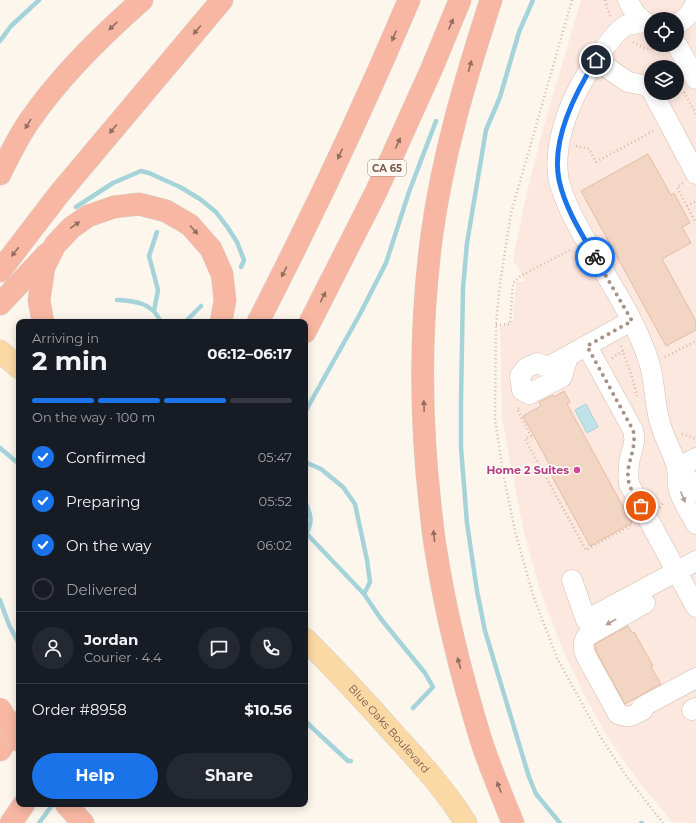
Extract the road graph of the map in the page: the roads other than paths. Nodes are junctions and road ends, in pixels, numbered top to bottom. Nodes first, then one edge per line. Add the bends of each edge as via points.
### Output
1 (142, 0) edge
2 (222, 0) edge
3 (409, 0) edge
4 (460, 0) edge
5 (491, 0) edge
6 (628, 0) edge
7 (695, 11) edge
8 (684, 19) edge
9 (640, 24) edge
10 (679, 52) edge
11 (596, 60) junction
12 (688, 83) edge
13 (644, 85) edge
14 (656, 100) edge
15 (0, 174) edge
16 (691, 177) edge
17 (55, 245) junction
18 (0, 271) edge
19 (0, 304) edge
20 (42, 319) edge
21 (222, 319) edge
22 (260, 319) edge
23 (632, 321) junction
24 (308, 326) edge
25 (587, 346) junction
26 (0, 351) edge
27 (568, 357) dead end
28 (16, 365) edge
29 (696, 458) edge
30 (677, 468) junction
31 (696, 492) edge
32 (696, 524) edge
33 (696, 561) edge
34 (676, 572) junction
35 (572, 580) dead end
36 (645, 603) dead end
37 (696, 607) edge
38 (308, 642) edge
39 (696, 678) edge
40 (0, 709) edge
41 (16, 726) edge
42 (16, 736) edge
43 (0, 750) edge
44 (69, 807) edge
45 (83, 823) edge
46 (466, 823) edge
47 (513, 823) edge

1 -> 15 highway via 89,49 59,82 29,120
2 -> 18 highway via 59,194
3 -> 22 highway via 322,195
24 -> 4 highway, CA 65 via 376,192
47 -> 5 highway via 482,742 455,647 436,550 426,463 423,384 425,302 440,186 471,61
6 - 9 lane
7 - 8 lane
9 - 11 lane via 614,36
10 - 12 lane
11 - 13 lane via 628,82
11 - 23 lane via 570,107 561,138 559,180 586,242
14 - 16 lane
17 - 19 highway
17 - 20 highway via 44,267 39,300
17 -> 21 highway via 70,228 88,216 114,207 139,204 166,211 190,225 211,249 222,274 225,300
23 - 25 lane
23 - 30 lane via 649,363 658,418
25 - 27 lane
25 - 34 lane via 633,430 635,444 630,459 629,484
26 - 28 main road
29 - 30 lane
30 - 31 lane via 691,482
30 -> 32 lane via 678,486
33 - 34 lane
34 - 35 lane via 586,620
34 - 37 lane
36 -> 39 lane via 587,636 583,644 583,650 618,714 631,717
38 - 46 main road, Blue Oaks Boulevard via 420,762
40 - 42 highway, bridge
41 - 43 highway
44 - 45 highway

